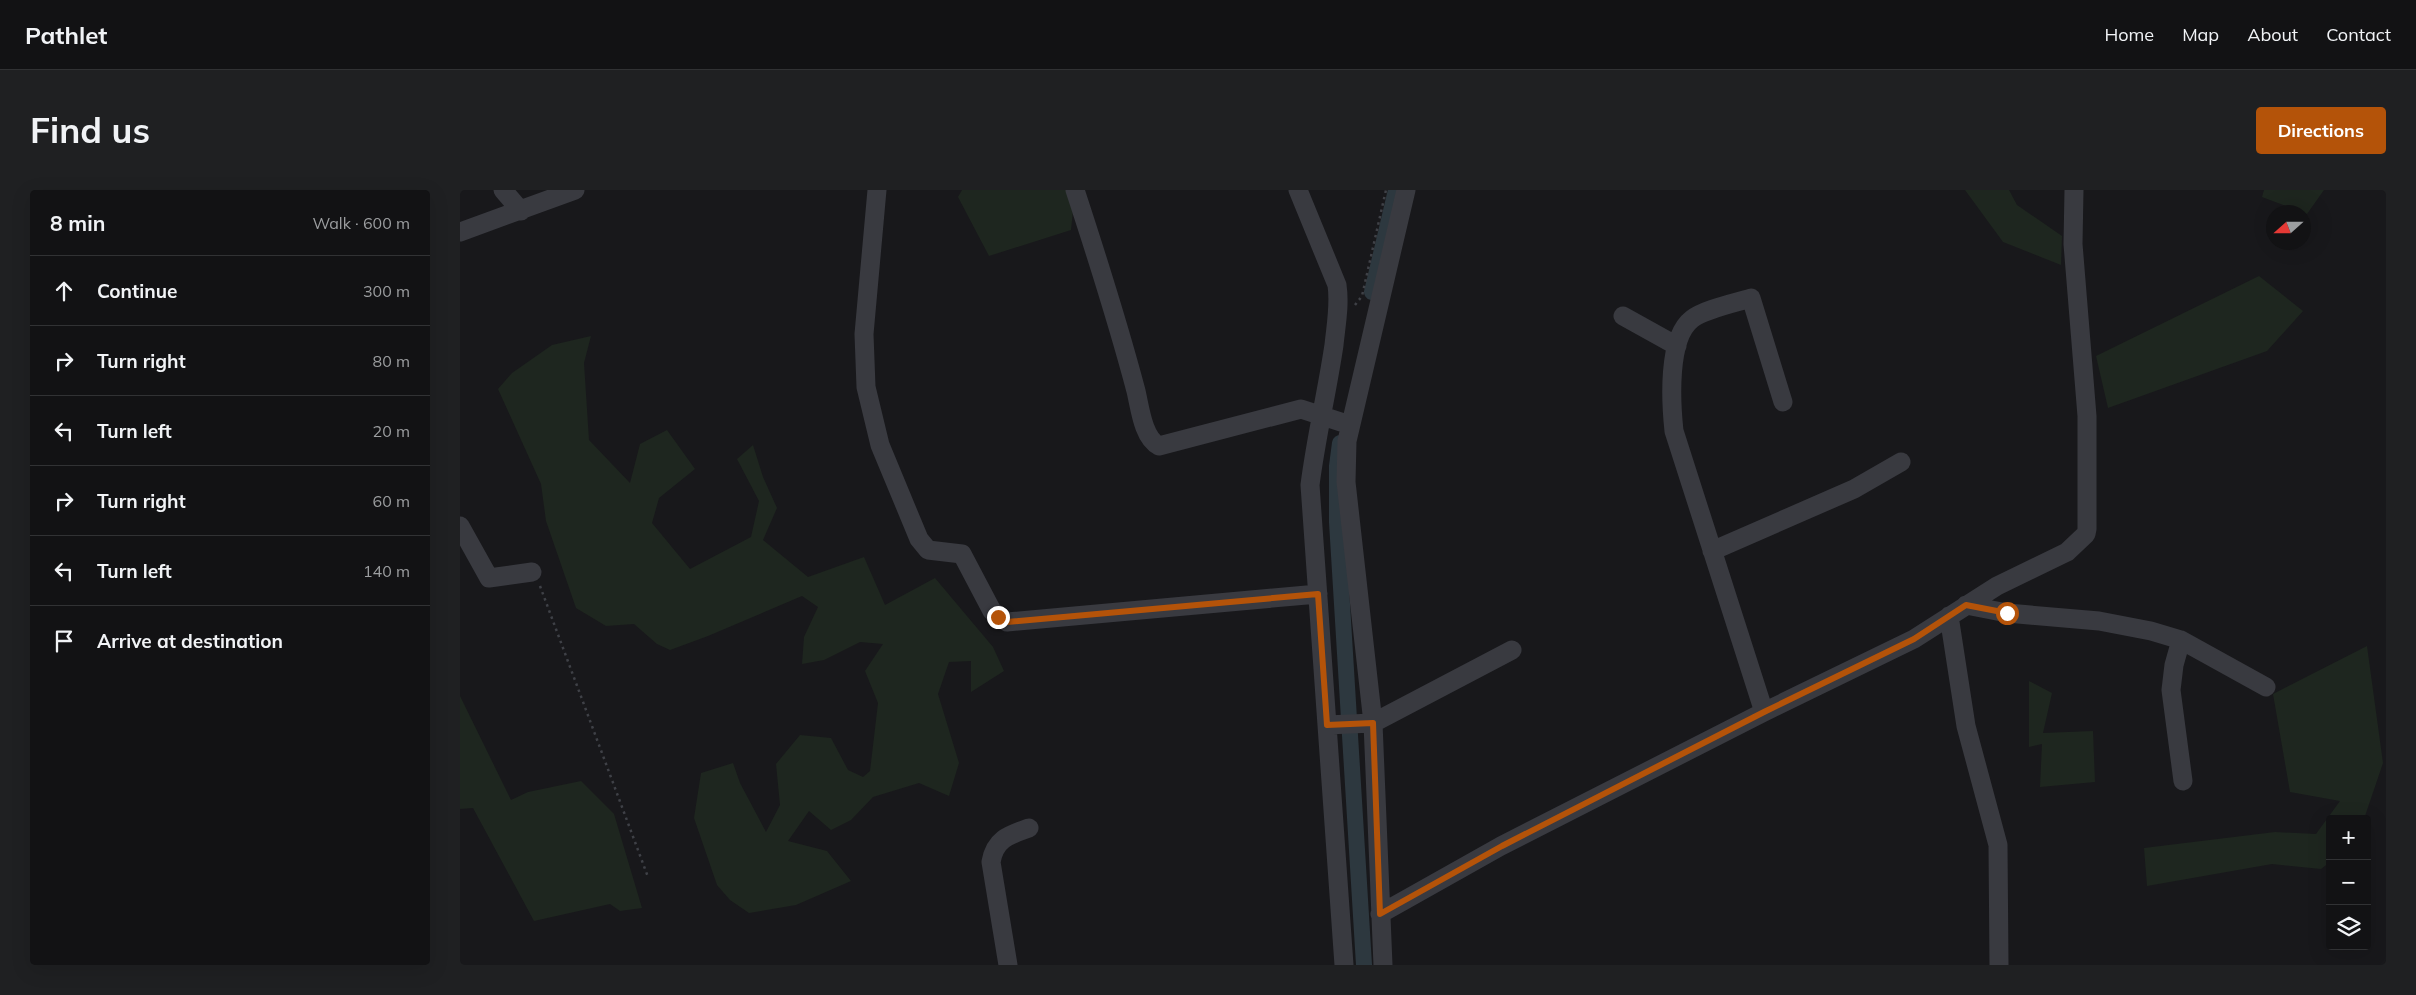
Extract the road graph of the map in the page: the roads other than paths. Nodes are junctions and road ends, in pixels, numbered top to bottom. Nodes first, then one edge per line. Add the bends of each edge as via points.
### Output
1 (503, 190) edge
2 (575, 190) edge
3 (877, 190) edge
4 (1075, 190) edge
5 (1298, 190) edge
6 (1406, 190) edge
7 (2074, 190) edge
8 (521, 211) junction
9 (460, 232) edge
10 (1623, 316) dead end
11 (1677, 346) junction
12 (1783, 402) dead end
13 (1321, 415) junction
14 (1350, 425) junction
15 (1901, 462) dead end
16 (460, 526) edge
17 (1712, 551) junction
18 (532, 572) road end
19 (1318, 594) junction
20 (1966, 605) junction
21 (1950, 616) junction
22 (2181, 640) junction
23 (1512, 650) dead end
24 (2266, 687) dead end
25 (1764, 712) junction
26 (1373, 723) junction
27 (1327, 725) junction
28 (2183, 781) dead end
29 (1029, 828) dead end
30 (1380, 914) junction
31 (1008, 965) edge
32 (1344, 965) edge
33 (1384, 965) edge
34 (1999, 965) edge

1 - 8 street
2 - 8 street
3 - 19 street via 864,334 866,387 880,445 919,539 928,550 962,554 998,617 1007,622
4 - 13 street via 1112,300 1144,422 1154,443 1160,446 1301,409
5 - 13 street via 1337,284 1339,298 1330,376
6 - 14 street
7 - 20 street via 2073,244 2087,416 2086,534 2068,552 1997,586
8 - 9 street
10 - 11 street
11 - 12 street via 1690,320 1751,298
11 - 17 street via 1671,408 1674,431
13 - 14 street
13 - 19 street via 1310,485
14 - 26 street via 1346,482
15 - 17 street via 1854,489
16 - 18 street via 489,578
17 - 25 street
19 - 27 street
20 - 21 street
20 - 22 street via 2007,613 2099,621
21 - 25 street via 1914,639
21 - 34 street via 1966,726 1998,845
22 - 24 street
22 - 28 street via 2171,690
23 - 26 street
25 - 30 street via 1502,846
26 - 27 street
26 - 30 street
27 - 32 street
29 - 31 street via 1000,841 992,853
30 - 33 street

